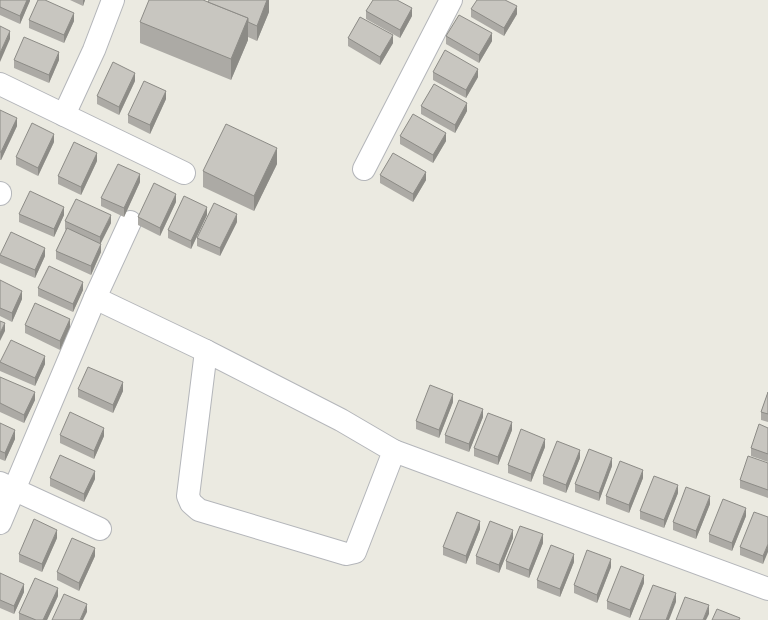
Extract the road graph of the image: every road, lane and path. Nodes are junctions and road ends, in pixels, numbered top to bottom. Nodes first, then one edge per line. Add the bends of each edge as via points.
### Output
1 (113, 0) edge
2 (451, 0) edge
3 (0, 84) edge
4 (64, 115) junction
5 (364, 169) dead end
6 (184, 173) dead end
7 (130, 222) dead end
8 (95, 298) junction
9 (206, 351) junction
10 (394, 450) junction
11 (7, 487) edge
12 (0, 523) edge
13 (100, 529) dead end
14 (768, 589) edge

1 - 4 street via 94,50
2 - 5 street
3 - 4 street
4 - 6 street
7 - 8 street
8 - 9 street
8 - 11 street via 31,446
9 - 10 street via 342,420
9 - 10 street via 188,496 199,510 352,554 357,550
10 - 14 street
11 - 12 street
11 - 13 street

